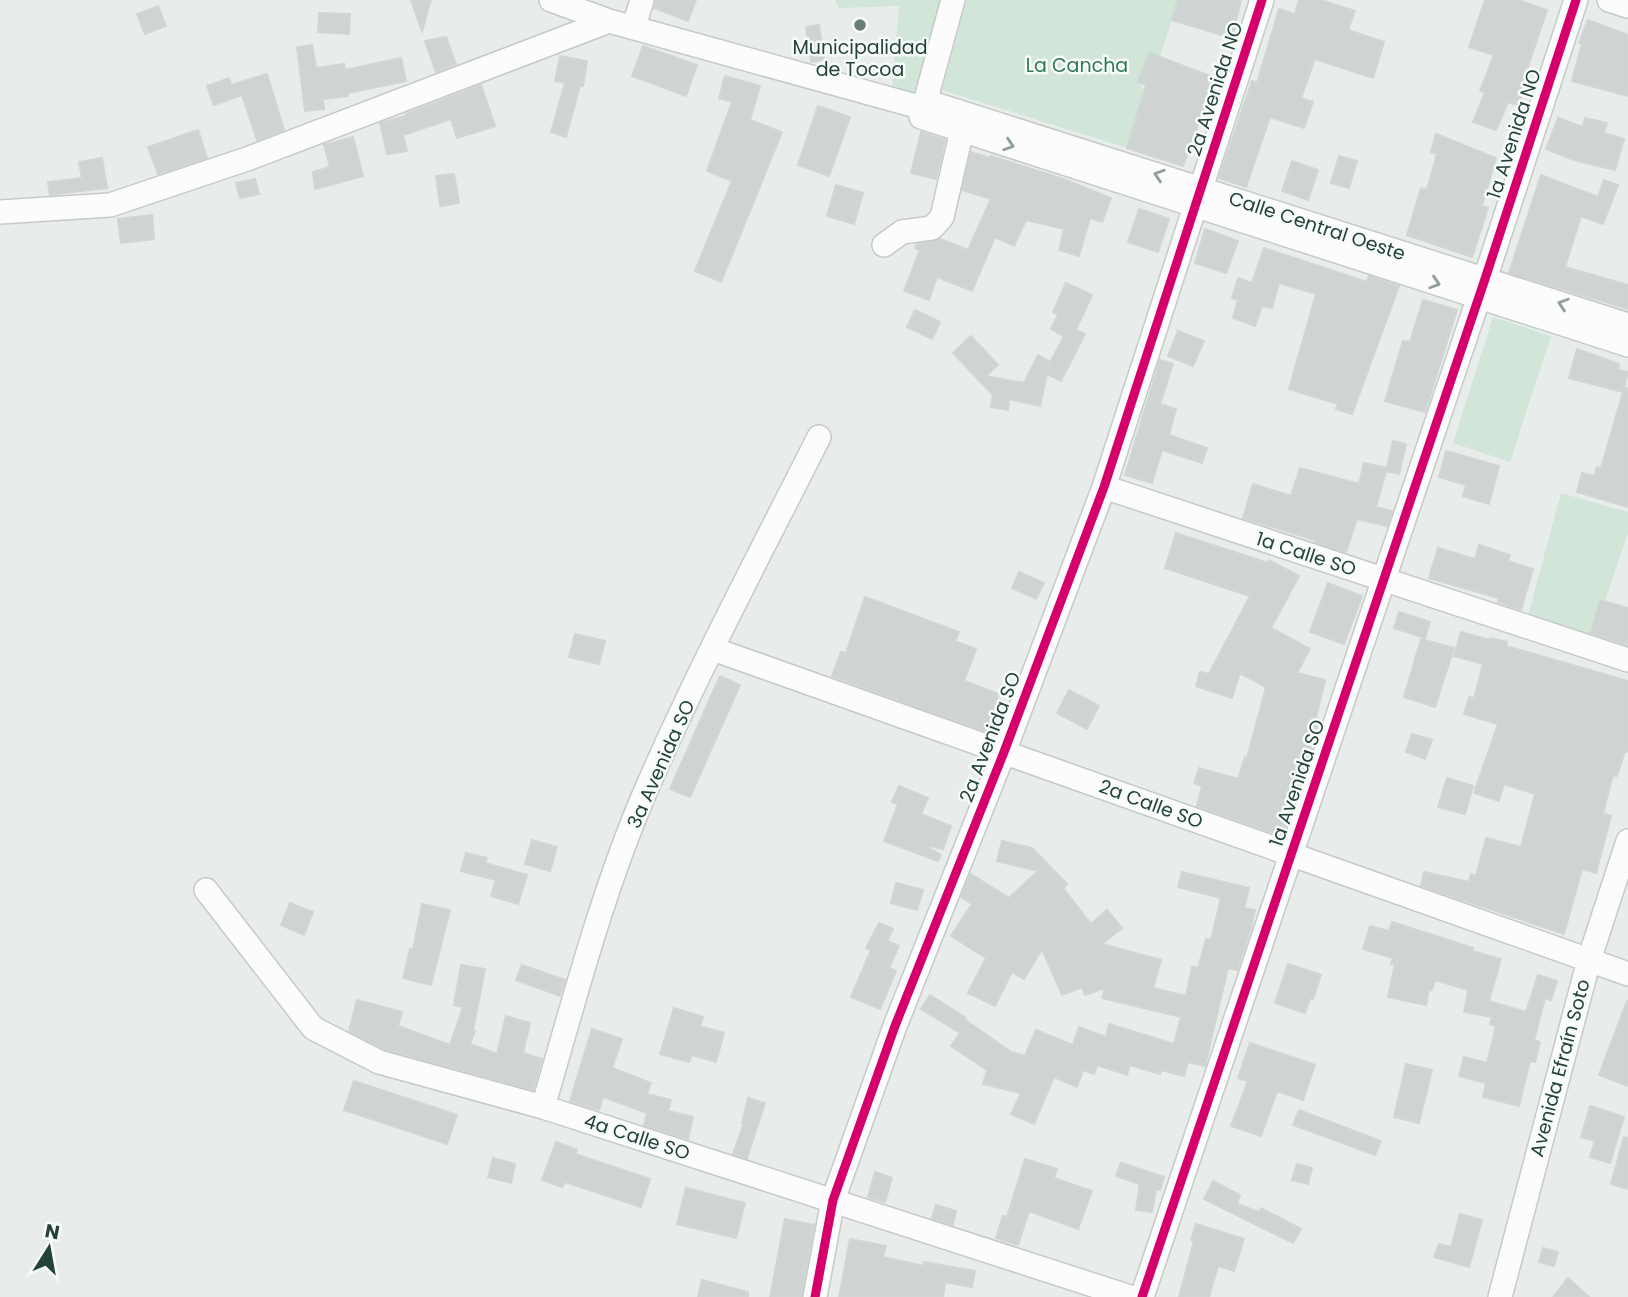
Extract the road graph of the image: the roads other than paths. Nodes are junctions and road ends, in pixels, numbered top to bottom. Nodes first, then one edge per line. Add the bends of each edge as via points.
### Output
1 (551, 0) edge
2 (642, 0) edge
3 (953, 0) edge
4 (1262, 0) edge
5 (1576, 0) edge
6 (1609, 0) edge
7 (1628, 6) edge
8 (610, 21) junction
9 (634, 26) junction
10 (923, 108) junction
11 (962, 130) junction
12 (1198, 197) junction
13 (0, 212) edge
14 (884, 245) dead end
15 (1482, 288) junction
16 (1628, 325) edge
17 (1628, 345) edge
18 (819, 437) dead end
19 (1104, 487) junction
20 (1384, 580) junction
21 (713, 649) junction
22 (1628, 660) edge
23 (1004, 752) junction
24 (1628, 841) edge
25 (1291, 855) junction
26 (206, 890) dead end
27 (1589, 960) junction
28 (1628, 974) edge
29 (543, 1107) junction
30 (833, 1200) junction
31 (816, 1297) edge
32 (1130, 1297) edge
33 (1142, 1297) edge
34 (1500, 1297) edge

1 - 8 street, Calle Central Oeste
2 - 9 street
3 - 10 street
4 - 12 street, 2a Avenida NO
5 - 15 street, 1a Avenida NO
6 - 7 street
8 - 9 street, Calle Central Oeste
8 - 13 street via 247,159 110,205
9 - 10 street, Calle Central Oeste
10 - 11 street
12 -> 10 street, Calle Central Oeste
11 -> 12 street
11 - 14 street via 942,217 932,228 902,232
12 - 15 street, Calle Central Oeste
12 - 19 street, 2a Avenida SO
16 -> 15 street, Calle Central Oeste
15 - 17 street
15 - 20 street, 1a Avenida SO
18 - 21 street, 3a Avenida SO
19 - 20 street, 1a Calle SO
19 - 23 street, 2a Avenida SO
20 - 22 street, 1a Calle SO
20 - 25 street, 1a Avenida SO
21 - 23 street, 2a Calle SO
21 - 29 street, 3a Avenida SO via 646,791 596,925
23 - 25 street, 2a Calle SO
23 - 30 street, 2a Avenida SO via 895,1026
24 - 27 street, Avenida Efraín Soto
25 - 27 street, 2a Calle SO
25 - 33 street, 1a Avenida SO
26 - 29 street, 4a Calle SO via 313,1028 379,1062
27 - 28 street, 2a Calle SO
27 - 34 street, Avenida Efraín Soto
29 - 30 street, 4a Calle SO
30 - 31 street, 2a Avenida SO
30 - 32 street, 4a Calle SO

